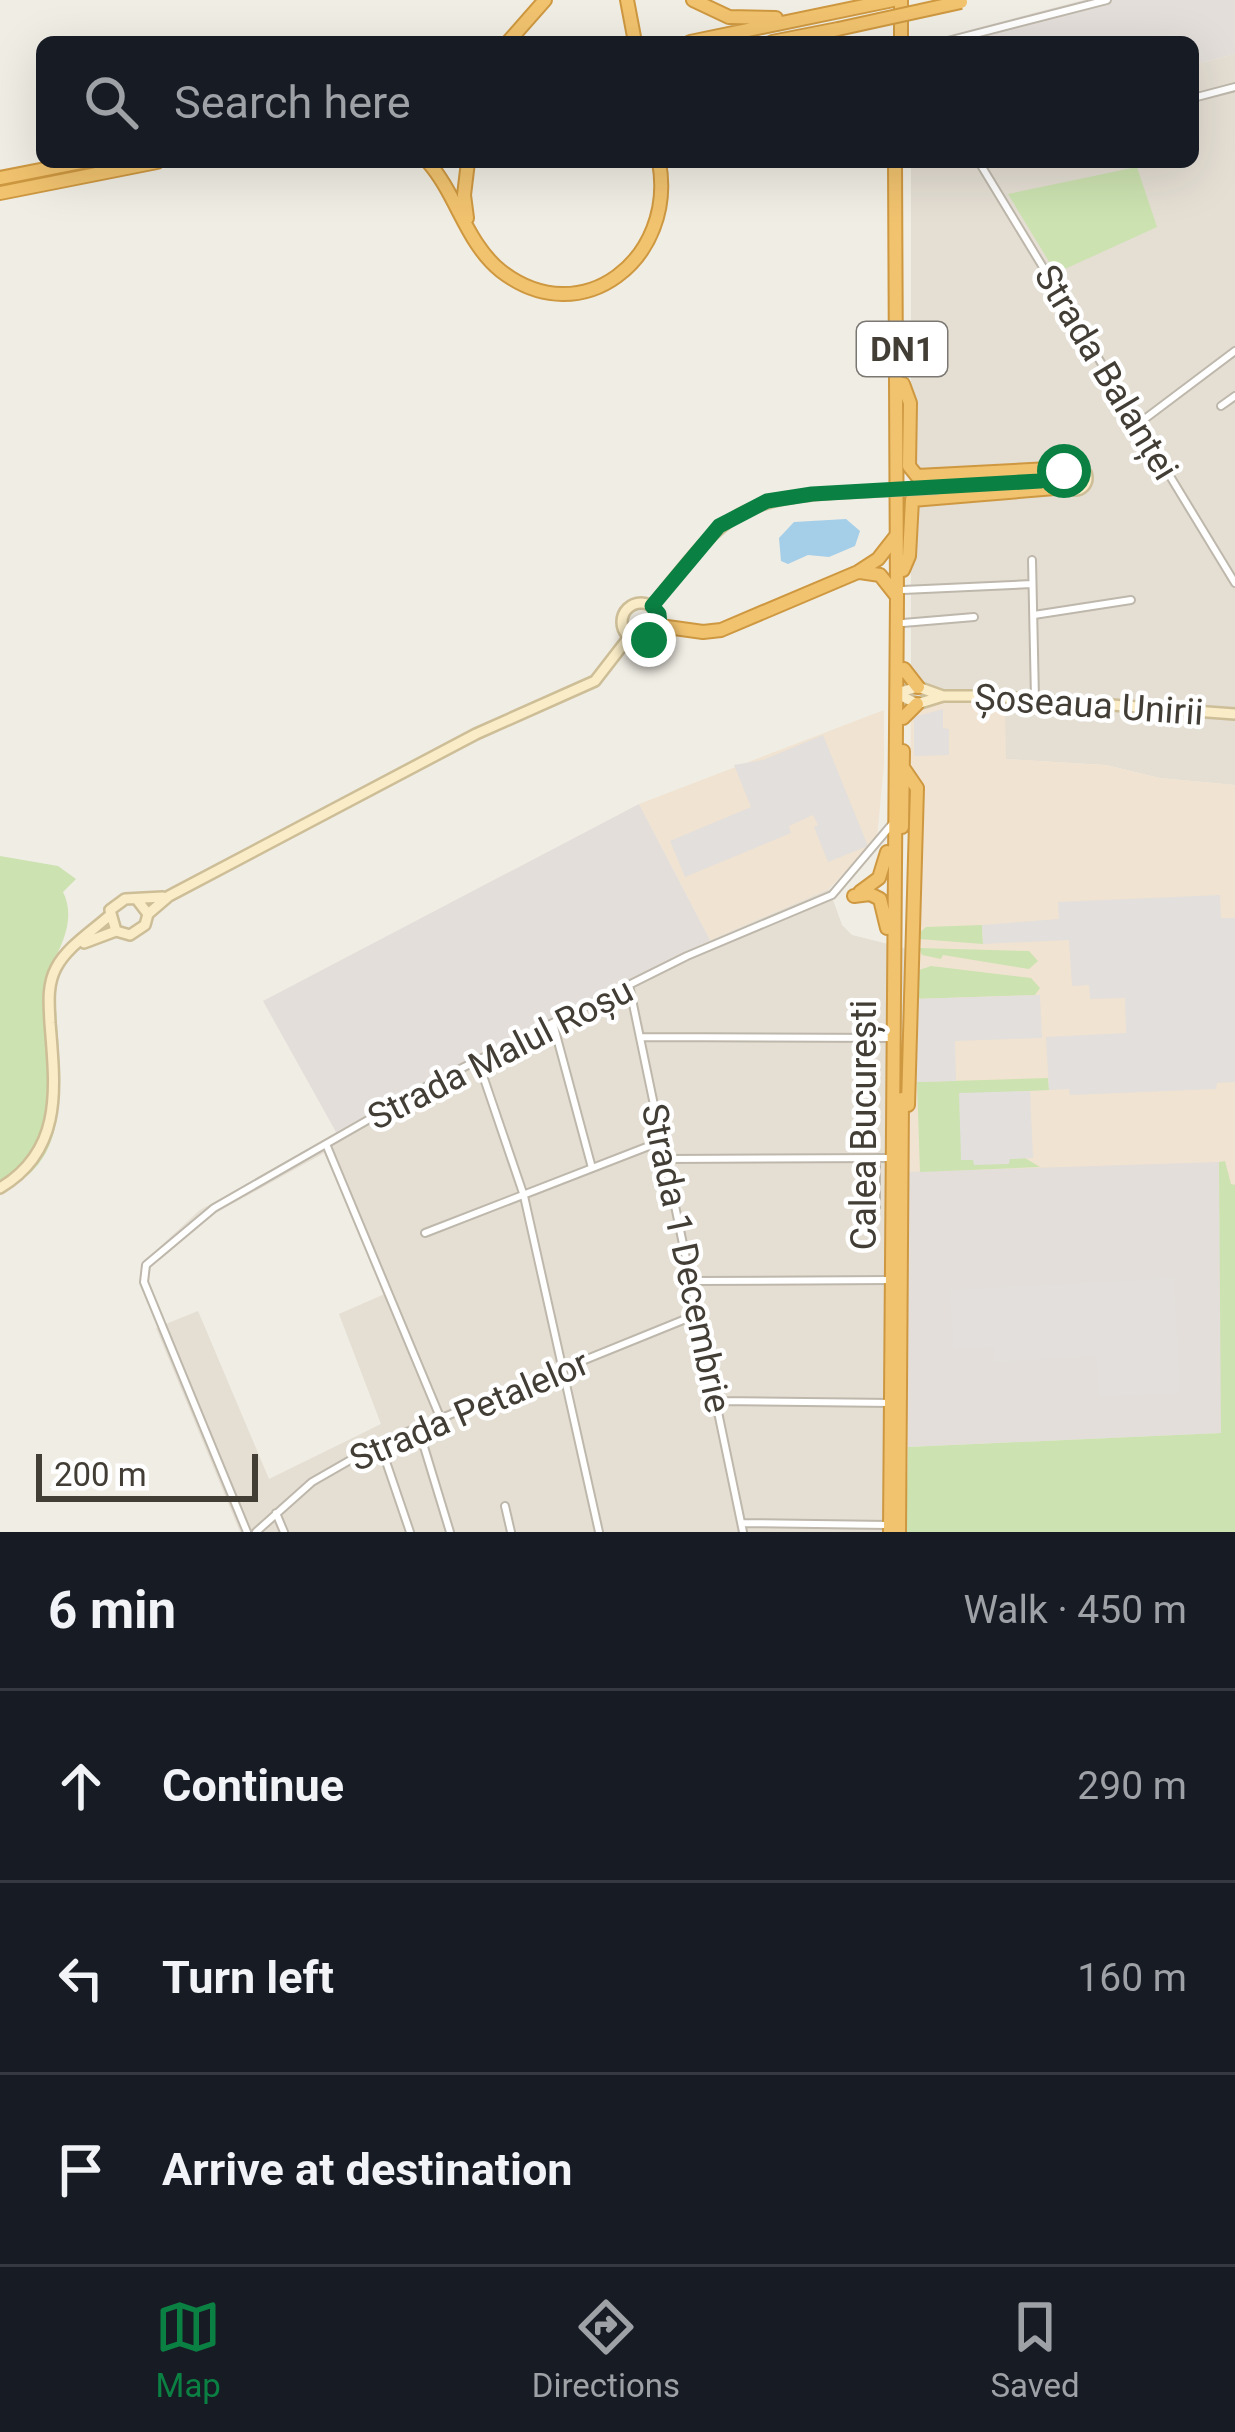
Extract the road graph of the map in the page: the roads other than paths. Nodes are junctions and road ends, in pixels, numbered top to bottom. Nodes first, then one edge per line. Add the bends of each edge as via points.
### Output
1 (545, 0) edge
2 (627, 0) edge
3 (693, 0) edge
4 (896, 0) edge
5 (1107, 0) edge
6 (965, 1) edge
7 (813, 17) junction
8 (513, 36) edge
9 (634, 36) edge
10 (720, 36) edge
11 (800, 36) edge
12 (898, 36) edge
13 (967, 36) edge
14 (1235, 87) edge
15 (1199, 96) edge
16 (51, 168) edge
17 (128, 168) edge
18 (432, 168) edge
19 (467, 168) edge
20 (659, 168) edge
21 (898, 168) edge
22 (898, 168) edge
23 (984, 168) edge
24 (0, 178) edge
25 (0, 194) edge
26 (470, 231) junction
27 (1235, 351) edge
28 (903, 384) junction
29 (1235, 395) edge
30 (1221, 406) dead end
31 (1138, 424) junction
32 (1066, 477) junction
33 (896, 535) junction
34 (1032, 560) dead end
35 (903, 570) junction
36 (858, 572) junction
37 (1235, 583) edge
38 (1032, 584) junction
39 (900, 593) junction
40 (1131, 600) dead end
41 (652, 606) junction
42 (1033, 615) junction
43 (974, 617) dead end
44 (903, 623) junction
45 (660, 626) junction
46 (629, 637) junction
47 (908, 694) junction
48 (1035, 699) junction
49 (1235, 714) edge
50 (899, 718) junction
51 (894, 823) junction
52 (866, 857) junction
53 (884, 867) junction
54 (169, 896) junction
55 (138, 901) junction
56 (148, 914) junction
57 (109, 916) junction
58 (116, 931) junction
59 (64, 955) junction
60 (894, 971) junction
61 (629, 985) junction
62 (553, 1023) junction
63 (640, 1037) junction
64 (894, 1038) junction
65 (478, 1060) junction
66 (662, 1141) junction
67 (326, 1144) junction
68 (876, 1158) junction
69 (898, 1158) junction
70 (666, 1159) junction
71 (592, 1168) junction
72 (0, 1188) edge
73 (524, 1196) junction
74 (876, 1207) dead end
75 (425, 1233) dead end
76 (893, 1280) junction
77 (691, 1282) junction
78 (698, 1314) junction
79 (562, 1370) junction
80 (717, 1401) junction
81 (892, 1403) junction
82 (440, 1417) junction
83 (418, 1426) junction
84 (380, 1443) junction
85 (505, 1506) dead end
86 (276, 1514) junction
87 (742, 1528) edge
88 (893, 1530) edge
89 (247, 1532) edge
90 (256, 1532) edge
91 (284, 1532) edge
92 (410, 1532) edge
93 (450, 1532) edge
94 (511, 1532) edge
95 (599, 1532) edge

1 - 8 highway
2 - 9 highway
3 - 7 highway via 729,17
4 - 7 highway
4 - 12 highway
5 - 13 street
6 - 11 highway, bridge
7 - 10 highway
14 - 15 street
16 - 24 highway
17 - 25 highway
18 - 26 highway
19 - 26 highway
20 - 26 highway via 662,206 650,242 598,286 569,292 525,285 492,262
21 - 28 highway, DN1
22 - 33 highway, DN1
23 - 31 street, Strada Balanței
27 - 31 street
28 - 32 highway via 914,474
28 - 35 highway, DN1
29 - 30 street
31 - 37 street, Strada Balanței
32 - 35 highway via 912,500
32 - 41 street, bridge via 781,497 733,516
33 - 36 highway
33 - 39 highway, DN1
34 - 38 street
35 - 39 highway, DN1
36 - 39 highway via 880,575
36 - 45 highway via 715,632
38 - 39 street
38 - 42 street
39 - 44 highway, DN1
39 - 47 highway, DN1
40 - 42 street
41 - 45 street
41 - 46 street via 626,611
42 - 48 street
43 - 44 street
44 - 47 highway, DN1
45 - 46 street via 649,640
46 - 54 street via 592,683 502,721
47 - 48 street, Șoseaua Unirii
47 - 50 highway
47 - 50 highway, DN1
48 - 49 street, Șoseaua Unirii
50 - 51 highway, Calea București / DN1
50 - 69 highway, DN1 via 916,804 907,1138
51 - 52 street, Strada Malul Roșu
51 - 53 highway
51 - 60 highway, Calea București / DN1
52 - 53 street
52 - 61 street, Strada Malul Roșu via 826,899
53 - 60 highway via 854,896 882,902
54 - 55 street
54 - 56 street
55 - 56 street
55 - 57 street via 119,901
56 - 58 street via 137,933
57 - 58 street
57 - 59 street
58 - 59 street
59 - 72 street via 49,996 51,1126 34,1159
60 - 64 highway, Calea București / DN1
61 - 62 street, Strada Malul Roșu
61 - 63 street, Strada 1 Decembrie
62 - 65 street, Strada Malul Roșu
62 - 71 street
63 - 64 street
63 - 66 street, Strada 1 Decembrie
64 - 69 highway, Calea București / DN1
65 - 67 street, Strada Malul Roșu
65 - 73 street
66 - 70 street, Strada 1 Decembrie
66 - 71 street
67 - 82 street
67 - 89 street, Strada Malul Roșu via 204,1214 143,1269
68 - 69 street
68 - 70 street
68 - 74 street
69 - 76 highway, Calea București / DN1
69 - 88 highway, Calea București / DN1
70 - 77 street, Strada 1 Decembrie
71 - 73 street
73 - 75 street
73 - 79 street
76 - 77 street
76 - 81 highway, Calea București / DN1
77 - 78 street, Strada 1 Decembrie
78 - 79 street, Strada Petalelor
78 - 80 street, Strada 1 Decembrie
79 - 82 street, Strada Petalelor
79 - 95 street
80 - 81 street
80 - 87 street, Strada 1 Decembrie
81 - 88 highway, Calea București / DN1
82 - 83 street, Strada Petalelor
83 - 84 street, Strada Petalelor
83 - 93 street
84 - 86 street, Strada Petalelor via 312,1482
84 - 92 street
85 - 94 street
86 - 90 street, Strada Petalelor
86 - 91 street
87 - 88 street

